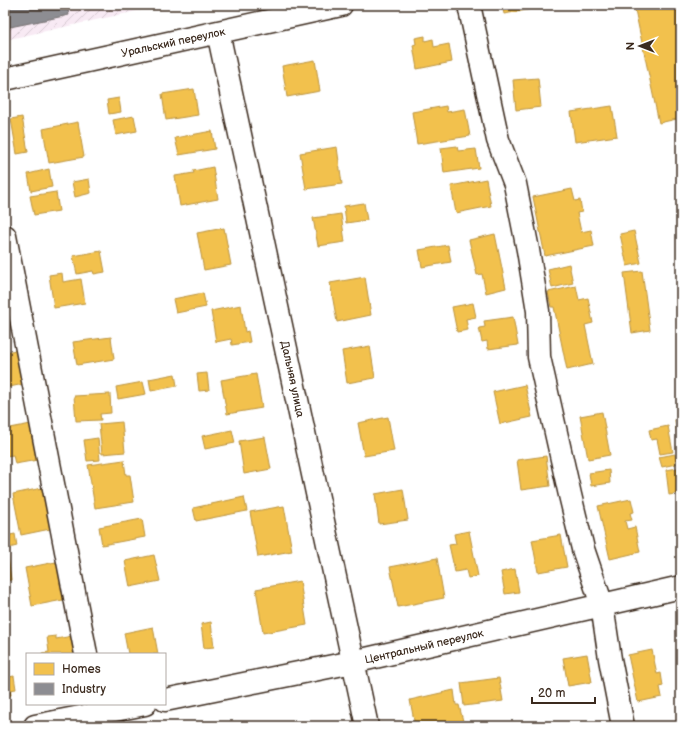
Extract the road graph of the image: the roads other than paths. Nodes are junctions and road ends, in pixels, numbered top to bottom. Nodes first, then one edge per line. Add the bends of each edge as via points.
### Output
1 (341, 5) edge
2 (468, 5) edge
3 (218, 32) junction
4 (5, 79) edge
5 (5, 236) edge
6 (681, 587) edge
7 (602, 605) junction
8 (86, 653) edge
9 (353, 662) junction
10 (166, 700) edge
11 (134, 705) edge
12 (96, 709) edge
13 (35, 726) edge
14 (367, 726) edge
15 (623, 726) edge

1 - 3 street, Уральский переулок
2 - 7 street via 498,140 515,184 538,311 539,357 584,549
3 - 4 street, Уральский переулок
3 - 9 street, Дальняя улица
5 - 8 street
6 - 7 street, Центральный переулок
7 - 9 street, Центральный переулок
7 - 15 street
9 - 10 street, Центральный переулок
9 - 14 street, Дальняя улица
11 - 12 street
12 - 13 street

